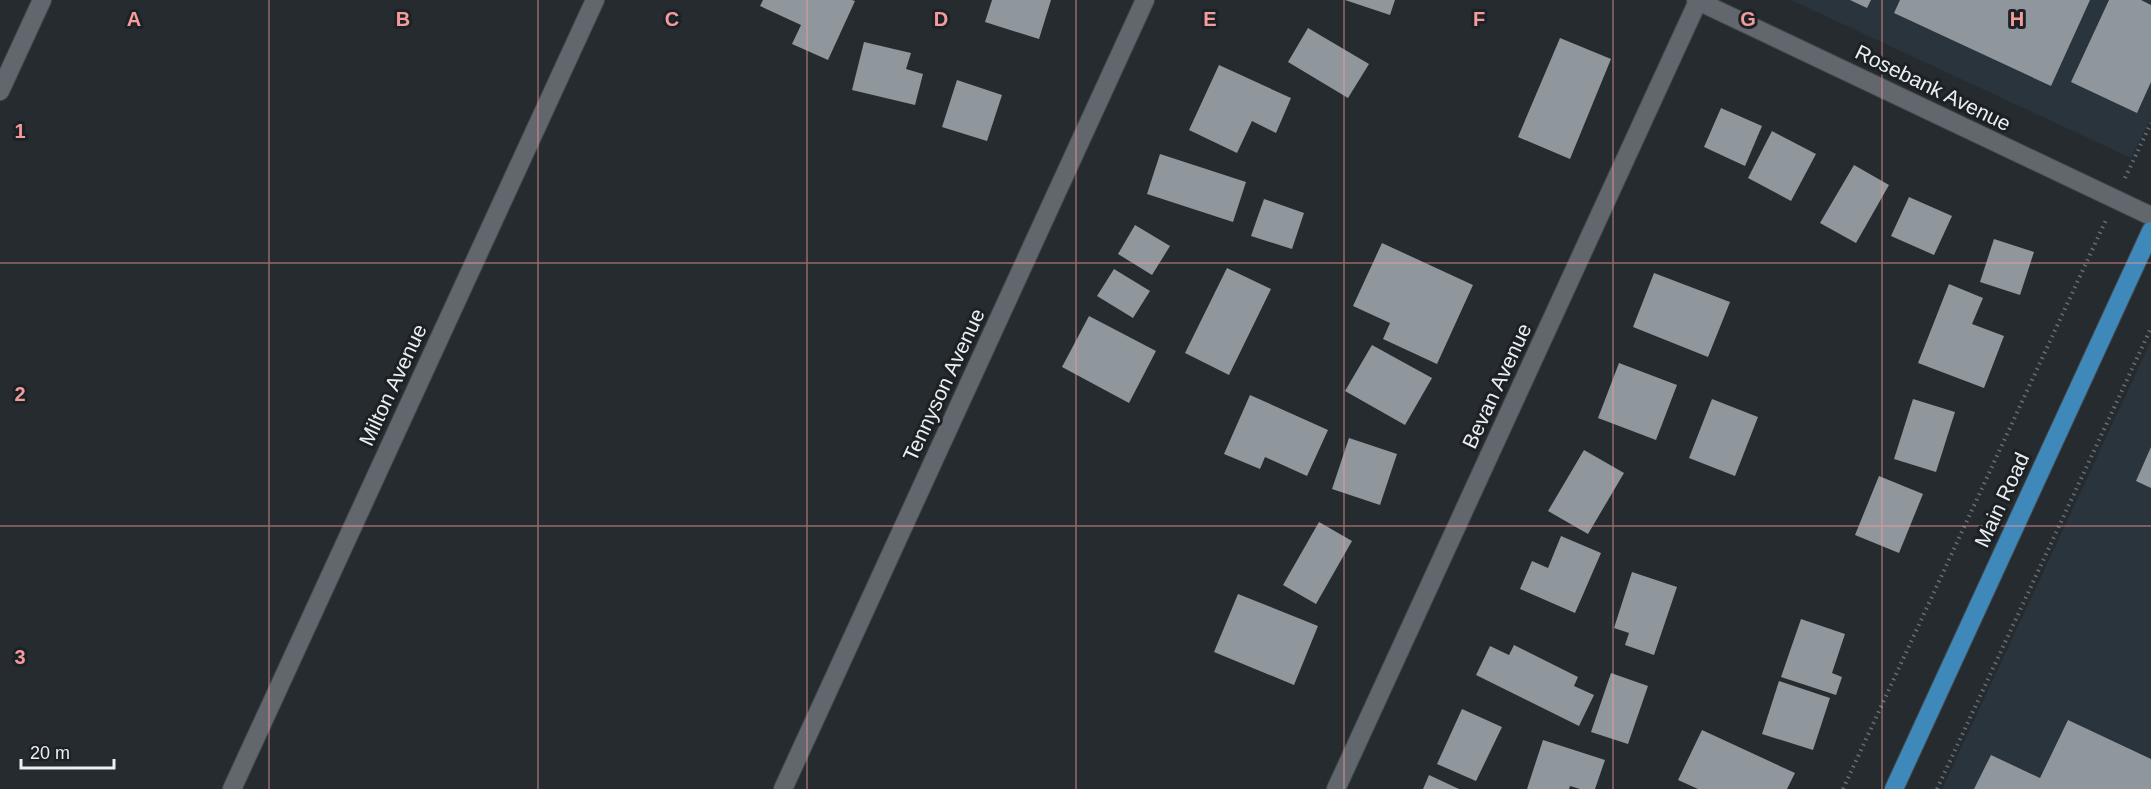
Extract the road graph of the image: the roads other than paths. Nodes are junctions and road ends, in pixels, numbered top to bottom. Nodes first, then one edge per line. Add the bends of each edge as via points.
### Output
1 (42, 0) edge
2 (595, 0) edge
3 (1145, 0) edge
4 (1697, 1) edge
5 (0, 91) edge
6 (2151, 216) edge
7 (2151, 231) edge
8 (232, 789) edge
9 (783, 789) edge
10 (1336, 789) edge
11 (1894, 789) edge

1 - 5 street
2 - 8 street, Milton Avenue
3 - 9 street, Tennyson Avenue
4 - 6 street, Rosebank Avenue
4 - 10 street, Bevan Avenue
7 - 11 main road, Main Road

